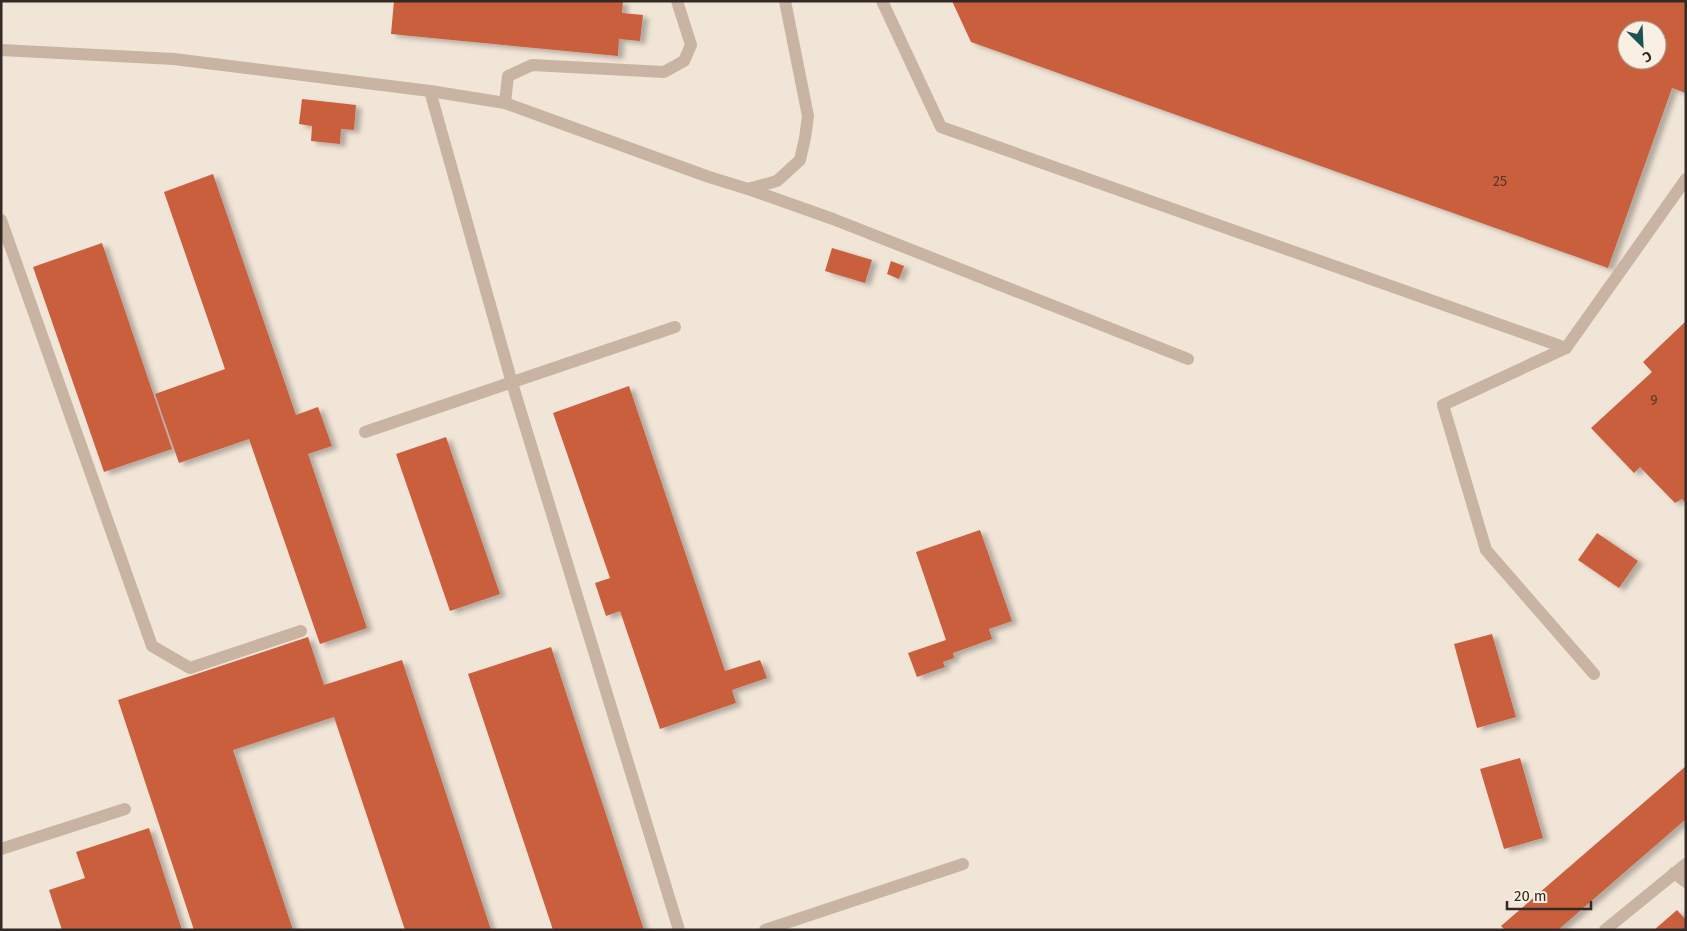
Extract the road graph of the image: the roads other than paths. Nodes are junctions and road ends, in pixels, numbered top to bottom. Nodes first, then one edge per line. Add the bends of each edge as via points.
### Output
1 (677, 1) edge
2 (785, 1) edge
3 (882, 1) edge
4 (1, 50) edge
5 (430, 91) junction
6 (505, 103) junction
7 (1686, 179) edge
8 (748, 189) junction
9 (1, 220) edge
10 (676, 327) dead end
11 (1566, 348) junction
12 (1188, 360) dead end
13 (512, 383) junction
14 (365, 432) dead end
15 (301, 631) dead end
16 (1594, 674) dead end
17 (125, 809) dead end
18 (1, 849) edge
19 (963, 864) dead end
20 (1686, 864) edge
21 (1674, 873) junction
22 (1686, 882) edge
23 (680, 930) edge
24 (765, 930) edge
25 (1605, 930) edge

1 - 6 lane via 691,45 684,61 664,72 532,65 508,76
2 - 8 lane via 808,116 805,138 800,160 777,181
3 - 11 lane via 942,127
4 - 5 lane via 174,59
5 - 6 lane
5 - 13 lane
6 - 8 lane
7 - 11 lane
8 - 12 lane via 833,219
9 - 15 lane via 152,646 190,668
10 - 13 lane
11 - 16 lane via 1443,405 1486,550
13 - 14 lane
13 - 23 lane
17 - 18 lane
19 - 24 lane
20 - 21 lane
21 - 22 lane
21 - 25 lane

